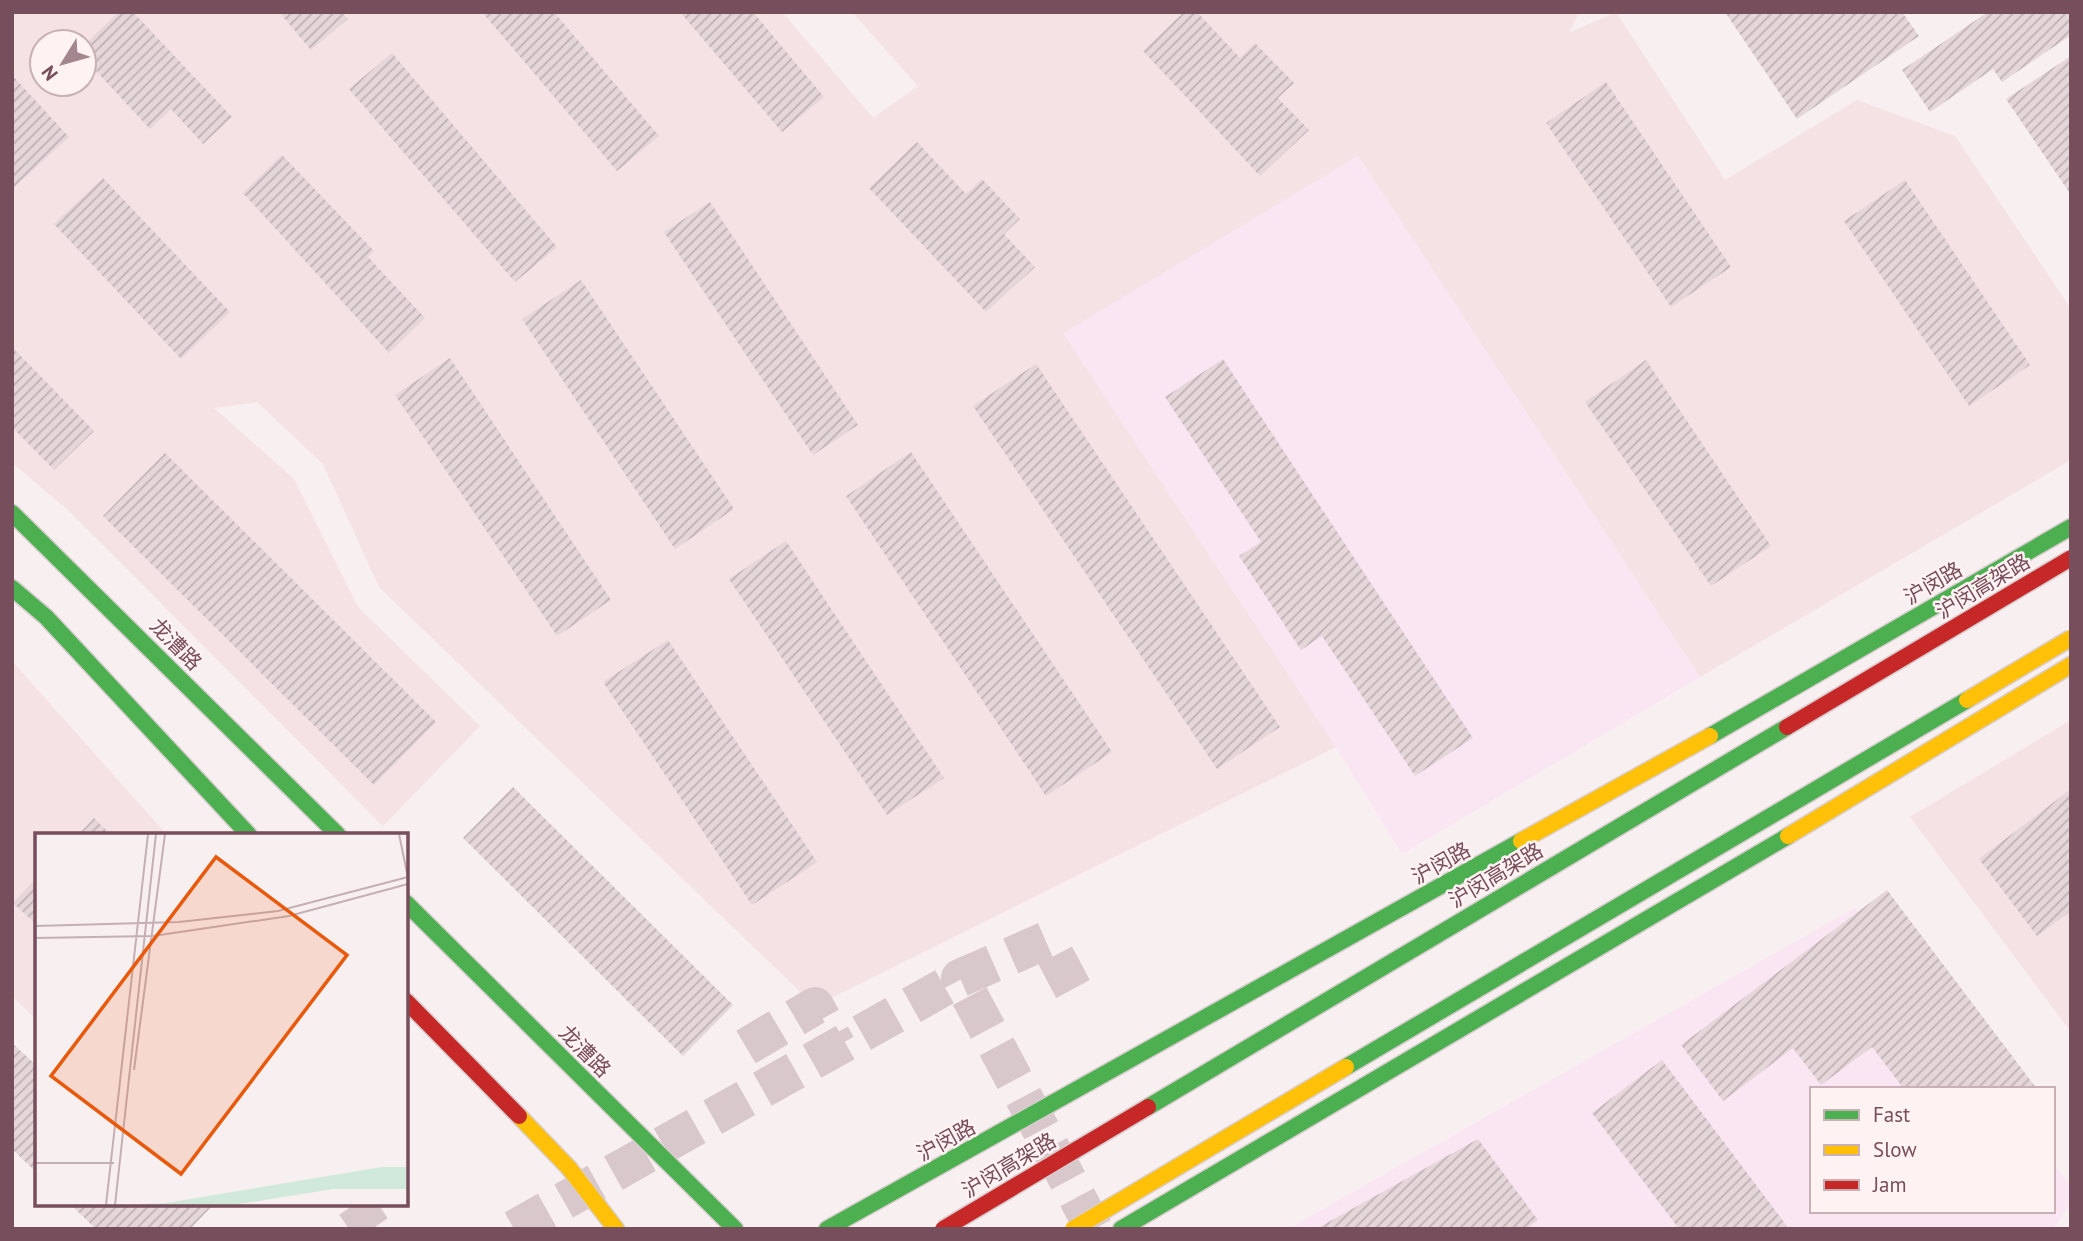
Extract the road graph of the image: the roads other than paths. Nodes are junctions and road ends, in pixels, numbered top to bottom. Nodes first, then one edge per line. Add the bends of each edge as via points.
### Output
1 (12, 513) edge
2 (2071, 527) edge
3 (2071, 558) edge
4 (12, 588) edge
5 (2071, 638) edge
6 (2071, 665) edge
7 (246, 833) edge
8 (336, 833) edge
9 (408, 905) edge
10 (408, 1003) edge
11 (616, 1229) edge
12 (735, 1229) edge
13 (827, 1229) edge
14 (943, 1229) edge
15 (1073, 1229) edge
16 (1121, 1229) edge

1 - 8 main road, 龙漕路
2 - 13 main road, 沪闵路 via 1786,693
3 - 14 main road, 沪闵高架路, bridge
4 - 7 main road via 46,617
5 - 15 main road, bridge
6 - 16 main road
9 - 12 main road, 龙漕路
10 - 11 main road via 569,1168

